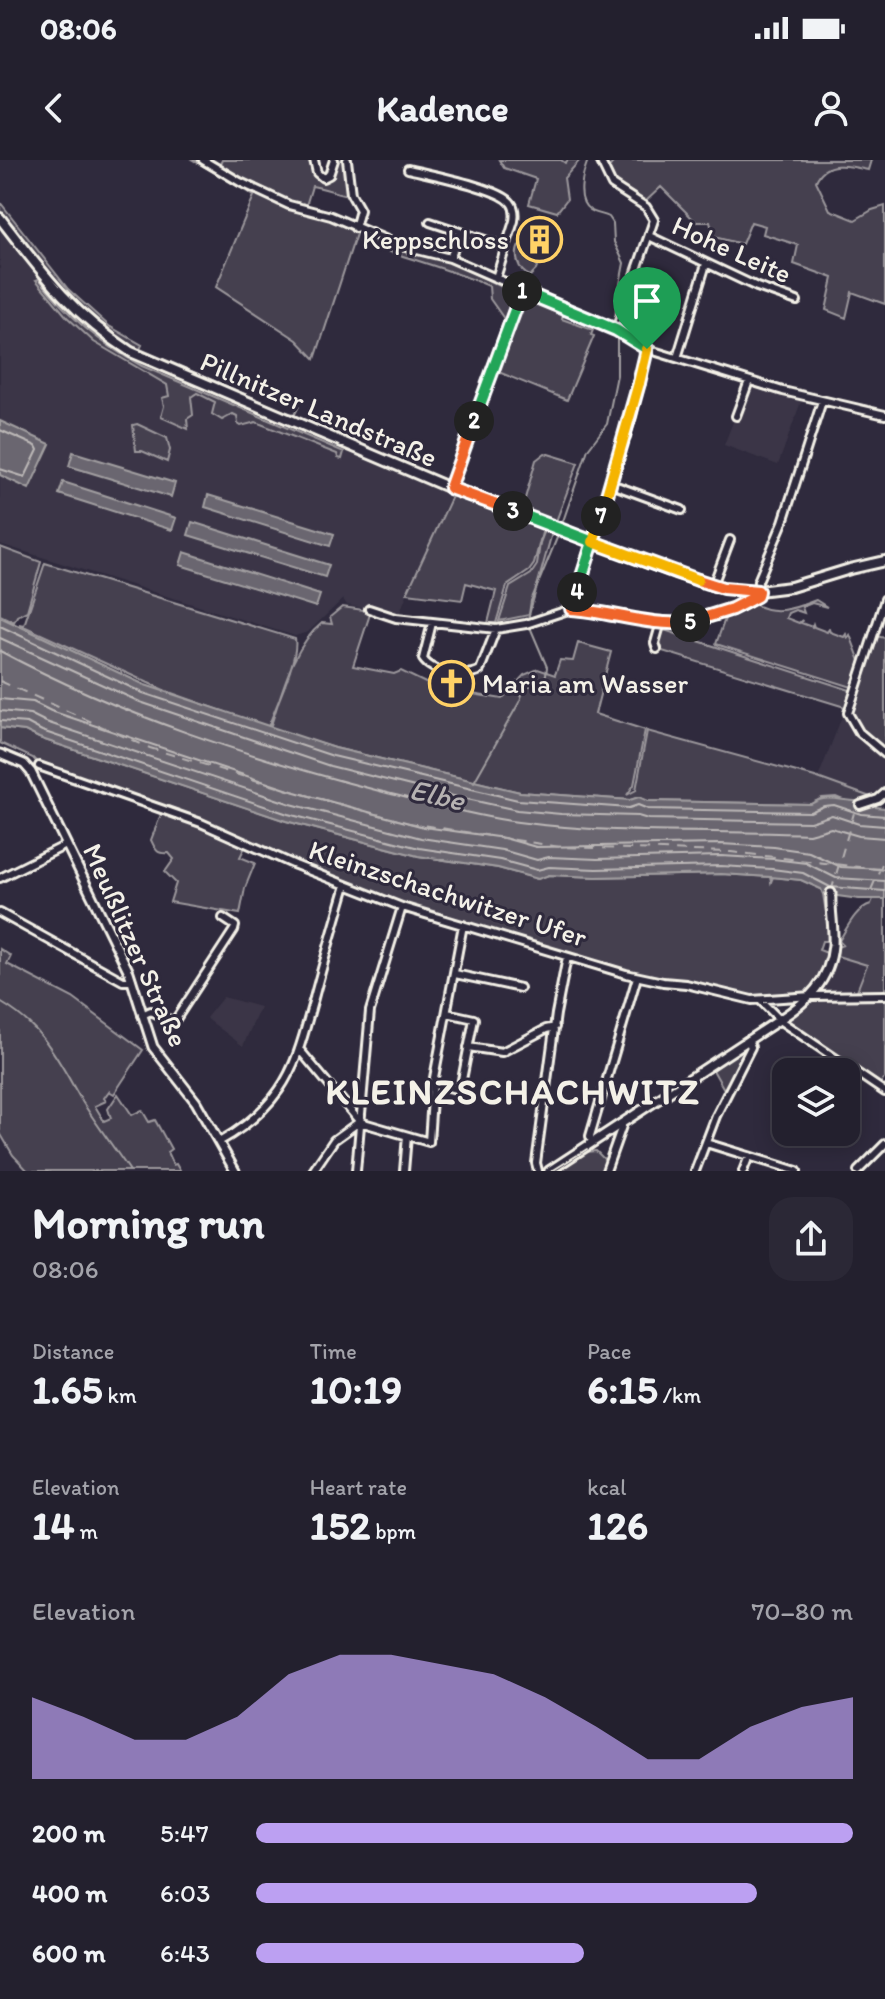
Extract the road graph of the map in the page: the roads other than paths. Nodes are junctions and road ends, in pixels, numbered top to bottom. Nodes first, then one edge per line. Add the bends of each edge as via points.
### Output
1 (203, 160) edge
2 (314, 160) edge
3 (334, 160) edge
4 (347, 160) edge
5 (600, 160) edge
6 (408, 169) dead end
7 (0, 218) edge
8 (430, 222) dead end
9 (355, 228) junction
10 (460, 233) junction
11 (649, 236) junction
12 (506, 247) junction
13 (450, 258) junction
14 (706, 264) junction
15 (496, 278) junction
16 (521, 291) junction
17 (797, 301) dead end
18 (616, 330) junction
19 (647, 349) junction
20 (677, 358) junction
21 (749, 381) junction
22 (822, 401) junction
23 (885, 415) edge
24 (736, 416) dead end
25 (611, 484) junction
26 (450, 488) junction
27 (682, 510) dead end
28 (730, 540) dead end
29 (593, 542) junction
30 (885, 561) edge
31 (713, 585) junction
32 (758, 591) junction
33 (885, 599) edge
34 (369, 609) dead end
35 (571, 609) junction
36 (661, 622) junction
37 (432, 623) junction
38 (496, 629) junction
39 (657, 649) dead end
40 (0, 754) edge
41 (885, 754) edge
42 (39, 766) dead end
43 (885, 793) edge
44 (860, 805) dead end
45 (66, 845) junction
46 (0, 878) edge
47 (346, 885) junction
48 (831, 893) dead end
49 (402, 907) junction
50 (0, 913) edge
51 (223, 918) dead end
52 (463, 925) junction
53 (567, 957) junction
54 (455, 974) junction
55 (637, 977) junction
56 (132, 981) junction
57 (520, 988) dead end
58 (885, 995) edge
59 (812, 996) junction
60 (761, 1001) junction
61 (447, 1013) junction
62 (142, 1015) junction
63 (779, 1020) junction
64 (555, 1027) junction
65 (535, 1036) junction
66 (748, 1040) junction
67 (553, 1045) junction
68 (468, 1047) junction
69 (299, 1049) junction
70 (433, 1083) junction
71 (885, 1092) edge
72 (360, 1122) junction
73 (623, 1123) junction
74 (407, 1136) junction
75 (219, 1142) junction
76 (592, 1142) junction
77 (706, 1143) junction
78 (885, 1144) edge
79 (749, 1156) junction
80 (608, 1165) edge
81 (235, 1171) edge
82 (313, 1171) edge
83 (356, 1171) edge
84 (404, 1171) edge
85 (538, 1171) edge
86 (549, 1171) edge
87 (695, 1171) edge
88 (743, 1171) edge
89 (797, 1171) edge
90 (858, 1171) edge

1 - 9 street via 289,205
2 - 3 street via 323,178
4 - 9 street via 351,194 360,210
5 - 11 street via 612,185 651,212 654,225
6 - 12 street via 507,198 515,213
7 - 26 main road, Pillnitzer Landstraße via 74,310 131,352
8 - 10 street
9 - 13 street
10 - 12 street
10 - 13 street
11 - 14 street, Hohe Leite
11 - 18 street
12 - 15 street
13 - 15 street
14 - 17 street, Hohe Leite
14 - 20 street
15 - 16 street
16 - 18 street
16 - 26 street
18 - 19 street
19 - 20 street
19 - 25 street
20 - 21 street
21 - 22 street
21 - 24 street
22 - 23 street
22 - 32 street
25 - 27 street
25 - 29 street
26 - 29 main road, Pillnitzer Landstraße
28 - 31 street
29 - 31 main road, Pillnitzer Landstraße
29 - 35 street
30 - 32 main road, Pillnitzer Landstraße
31 - 32 main road, Pillnitzer Landstraße
32 - 36 street via 755,599 708,617
33 - 41 street via 848,713 859,732
34 - 37 street
35 - 36 street
35 - 38 street
36 - 39 street
37 - 38 street
37 - 38 street via 425,663 471,674 480,670
40 - 45 street, Meußlitzer Straße via 31,772
42 - 47 street, Kleinzschachwitzer Ufer via 201,823
43 - 44 street
45 - 46 street
45 - 56 street, Meußlitzer Straße
47 - 49 street, Kleinzschachwitzer Ufer
47 - 69 street
48 - 59 street via 831,957
49 - 52 street, Kleinzschachwitzer Ufer
49 - 72 street via 370,1011
50 - 56 street via 123,981
51 - 62 street via 234,930 174,1022 151,1011
52 - 53 street, Kleinzschachwitzer Ufer
52 - 54 street
53 - 55 street, Kleinzschachwitzer Ufer
53 - 64 street
54 - 57 street
54 - 61 street
55 - 60 street, Kleinzschachwitzer Ufer
55 - 76 street
56 - 62 street, Meußlitzer Straße
58 - 59 street, Kleinzschachwitzer Ufer
59 - 60 street, Kleinzschachwitzer Ufer
59 - 63 street
60 - 63 street
61 - 68 street via 474,1019
61 - 70 street
62 - 75 street, Meußlitzer Straße via 156,1053 196,1102
63 - 66 street
63 - 71 street
64 - 65 street
64 - 67 street
65 - 67 street
65 - 68 street via 502,1052
66 - 73 street
66 - 77 street via 751,1047
67 - 85 street
68 - 70 street via 460,1090
69 - 72 street
69 - 75 street via 269,1104
70 - 74 street via 429,1142
72 - 74 street
72 - 82 street via 334,1140
72 - 83 street
73 - 76 street
73 - 80 street
74 - 84 street
75 - 81 street, Meußlitzer Straße
76 - 86 street
77 - 79 street
77 - 87 street
78 - 90 street
79 - 88 street
79 - 89 street

